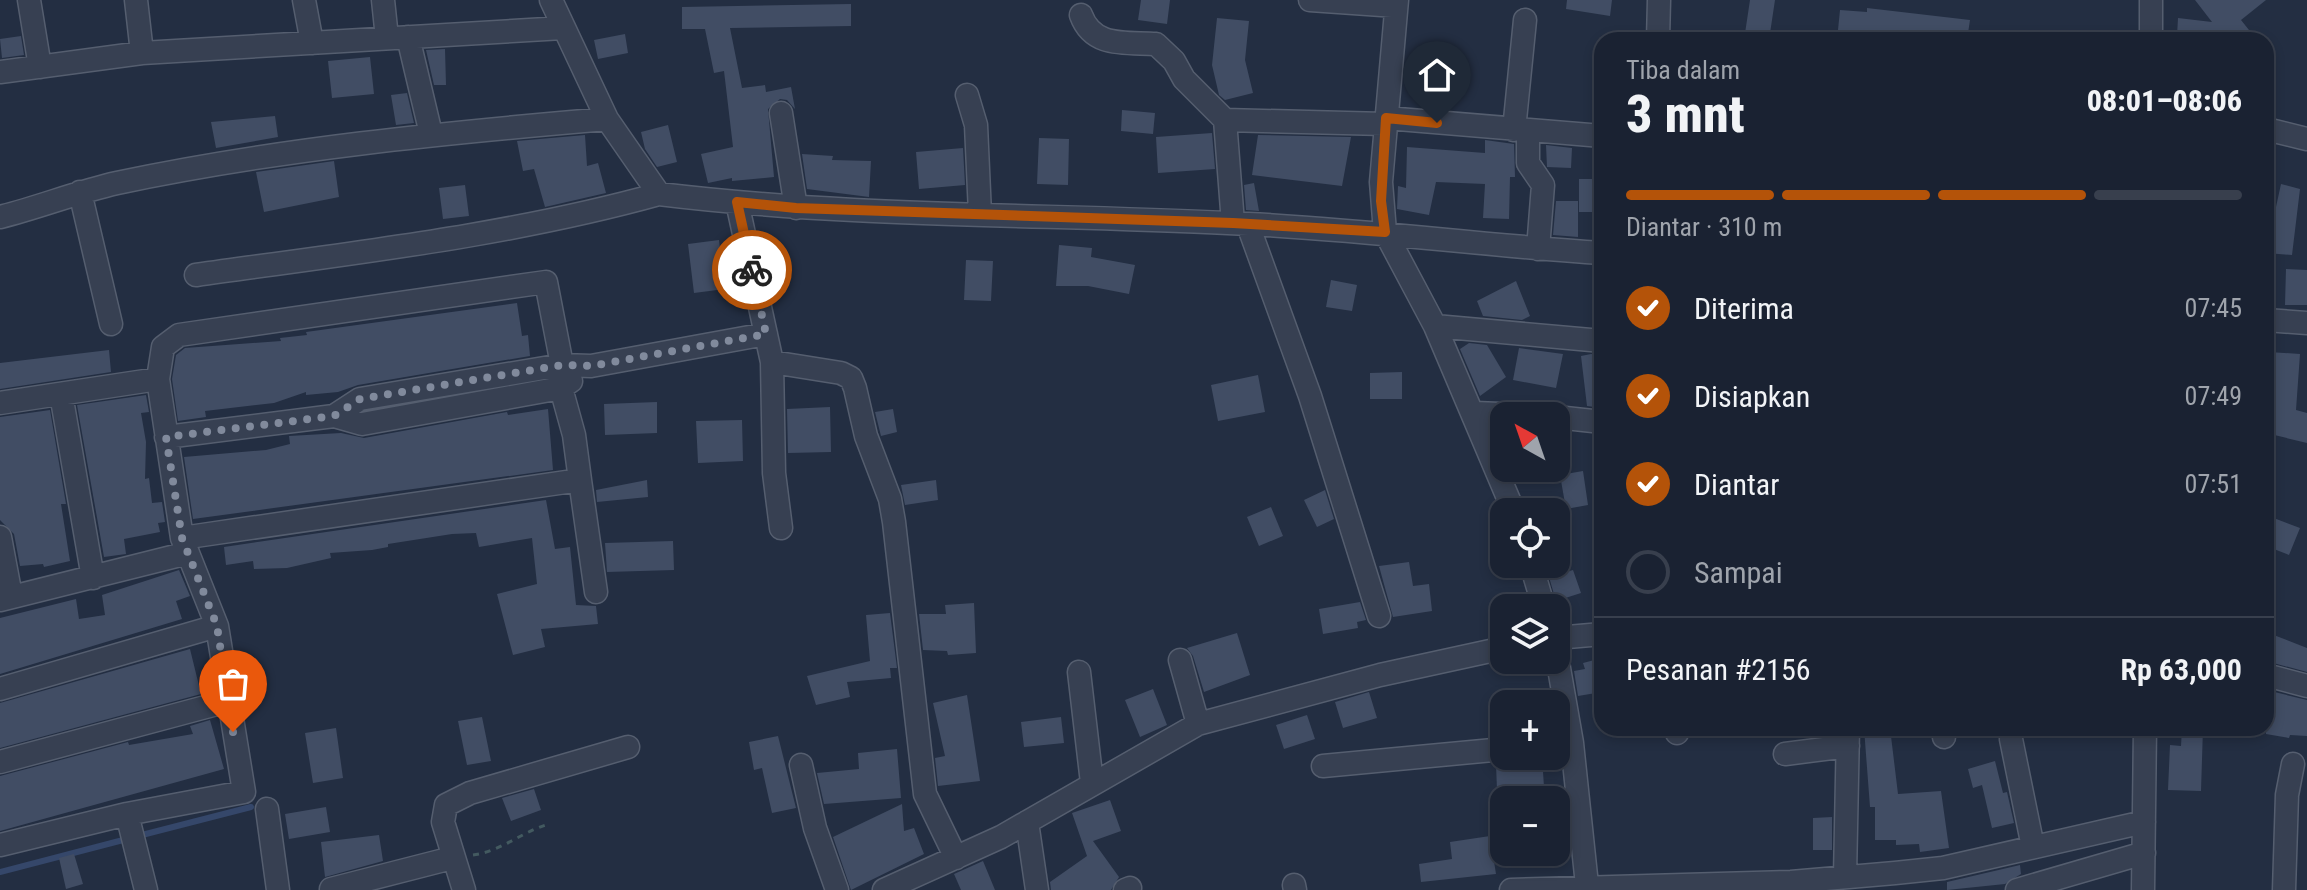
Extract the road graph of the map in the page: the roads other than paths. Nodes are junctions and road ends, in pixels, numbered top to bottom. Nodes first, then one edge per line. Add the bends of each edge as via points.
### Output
1 (29, 0) edge
2 (136, 0) edge
3 (304, 0) edge
4 (383, 0) edge
5 (551, 0) edge
6 (1310, 0) edge
7 (1659, 0) edge
8 (2151, 0) edge
9 (1396, 3) edge
10 (1081, 15) dead end
11 (1525, 20) dead end
12 (563, 28) junction
13 (1658, 32) edge
14 (2151, 32) edge
15 (398, 38) junction
16 (312, 43) junction
17 (142, 53) junction
18 (40, 67) junction
19 (0, 72) edge
20 (967, 95) dead end
21 (781, 113) dead end
22 (607, 119) junction
23 (1225, 120) junction
24 (1385, 121) junction
25 (1521, 131) junction
26 (2274, 131) edge
27 (431, 134) junction
28 (1594, 136) edge
29 (2307, 139) edge
30 (80, 192) junction
31 (659, 194) junction
32 (737, 202) junction
33 (796, 208) junction
34 (980, 214) junction
35 (0, 217) edge
36 (1240, 224) junction
37 (1385, 232) junction
38 (1538, 249) junction
39 (1594, 252) edge
40 (196, 275) dead end
41 (2274, 321) edge
42 (2307, 323) edge
43 (111, 324) dead end
44 (1435, 326) junction
45 (766, 334) junction
46 (1594, 340) edge
47 (772, 362) junction
48 (562, 365) junction
49 (591, 366) junction
50 (158, 379) junction
51 (444, 386) junction
52 (561, 388) junction
53 (61, 394) junction
54 (0, 403) edge
55 (447, 411) junction
56 (1475, 413) junction
57 (1490, 414) edge
58 (334, 416) junction
59 (1570, 419) edge
60 (1594, 421) edge
61 (166, 437) junction
62 (580, 480) junction
63 (1508, 498) edge
64 (781, 528) dead end
65 (0, 537) edge
66 (185, 546) junction
67 (93, 578) junction
68 (596, 592) dead end
69 (6, 598) edge
70 (1379, 616) dead end
71 (217, 626) junction
72 (1594, 635) edge
73 (1570, 637) edge
74 (1490, 651) edge
75 (1180, 660) dead end
76 (1079, 672) dead end
77 (2274, 677) edge
78 (2307, 686) edge
79 (0, 689) edge
80 (228, 701) junction
81 (1198, 724) junction
82 (2145, 736) edge
83 (1848, 737) edge
84 (2011, 739) dead end
85 (628, 747) dead end
86 (1490, 750) edge
87 (1785, 754) dead end
88 (0, 762) edge
89 (2293, 764) dead end
90 (801, 765) dead end
91 (1323, 766) dead end
92 (1568, 770) edge
93 (1092, 783) junction
94 (267, 809) dead end
95 (1027, 822) junction
96 (2144, 822) junction
97 (132, 830) junction
98 (0, 845) edge
99 (2033, 847) junction
100 (2144, 853) junction
101 (452, 858) junction
102 (956, 858) junction
103 (1845, 877) junction
104 (1587, 885) junction
105 (1711, 886) edge
106 (1792, 886) edge
107 (331, 889) edge
108 (2024, 889) edge
109 (146, 890) edge
110 (278, 890) edge
111 (464, 890) edge
112 (837, 890) edge
113 (884, 890) edge
114 (1037, 890) edge
115 (1511, 890) edge
116 (2143, 890) edge
117 (2284, 890) edge

1 - 18 street
2 - 17 street
3 - 16 street
4 - 15 street
5 - 12 street
6 - 9 street
7 - 13 street
8 - 14 street
9 - 24 street
10 - 23 street via 1087,30 1100,40 1156,44
11 - 25 street
12 - 15 street
12 - 22 street
15 - 16 street
15 - 27 street
16 - 17 street
17 - 18 street
18 - 19 street
20 - 34 street via 976,125
21 - 33 street
22 - 27 street
22 - 31 street
23 - 24 street
23 - 36 street
24 - 25 street
24 - 37 street
25 - 28 street
25 - 38 street via 1528,163 1543,185
26 - 29 street
27 - 30 street
30 - 35 street
30 - 43 street
31 - 32 street
31 - 40 street via 456,238
32 - 33 street
32 - 45 street
33 - 34 street
34 - 36 street
36 - 37 street
36 - 70 street via 1310,396
37 - 38 street
37 - 44 street
38 - 39 street
41 - 42 street
44 - 46 street
44 - 56 street
45 - 47 street
45 - 49 street
47 - 64 street via 774,473
47 - 102 street via 841,373 855,388 894,522 925,794
48 - 49 street
48 - 50 street via 546,282 179,335 163,347
48 - 51 street
48 - 52 street
49 - 52 street
50 - 53 street
50 - 61 street
51 - 55 street
51 - 58 street via 360,399
52 - 55 street
52 - 62 street
53 - 54 street
53 - 67 street
55 - 58 street via 362,424
56 - 57 street
56 - 63 street
58 - 61 street
59 - 60 street
61 - 66 street
62 - 66 street
62 - 68 street
65 - 69 street
66 - 67 street
66 - 71 street
67 - 69 street
71 - 79 street
71 - 80 street
72 - 73 street
74 - 81 street
75 - 81 street
76 - 93 street
77 - 78 street
80 - 88 street
80 - 97 street via 244,792
81 - 93 street
82 - 96 street
83 - 87 street
83 - 103 street
84 - 99 street
85 - 101 street via 453,799 443,812
86 - 91 street
89 - 117 street
90 - 112 street
92 - 104 street
93 - 95 street
94 - 110 street
95 - 102 street
95 - 114 street
96 - 99 street
96 - 100 street
97 - 98 street
97 - 109 street
99 - 103 street via 1943,868
100 - 108 street
100 - 116 street
101 - 107 street
101 - 111 street
102 - 113 street
103 - 106 street
104 - 105 street
104 - 115 street
105 - 106 street

